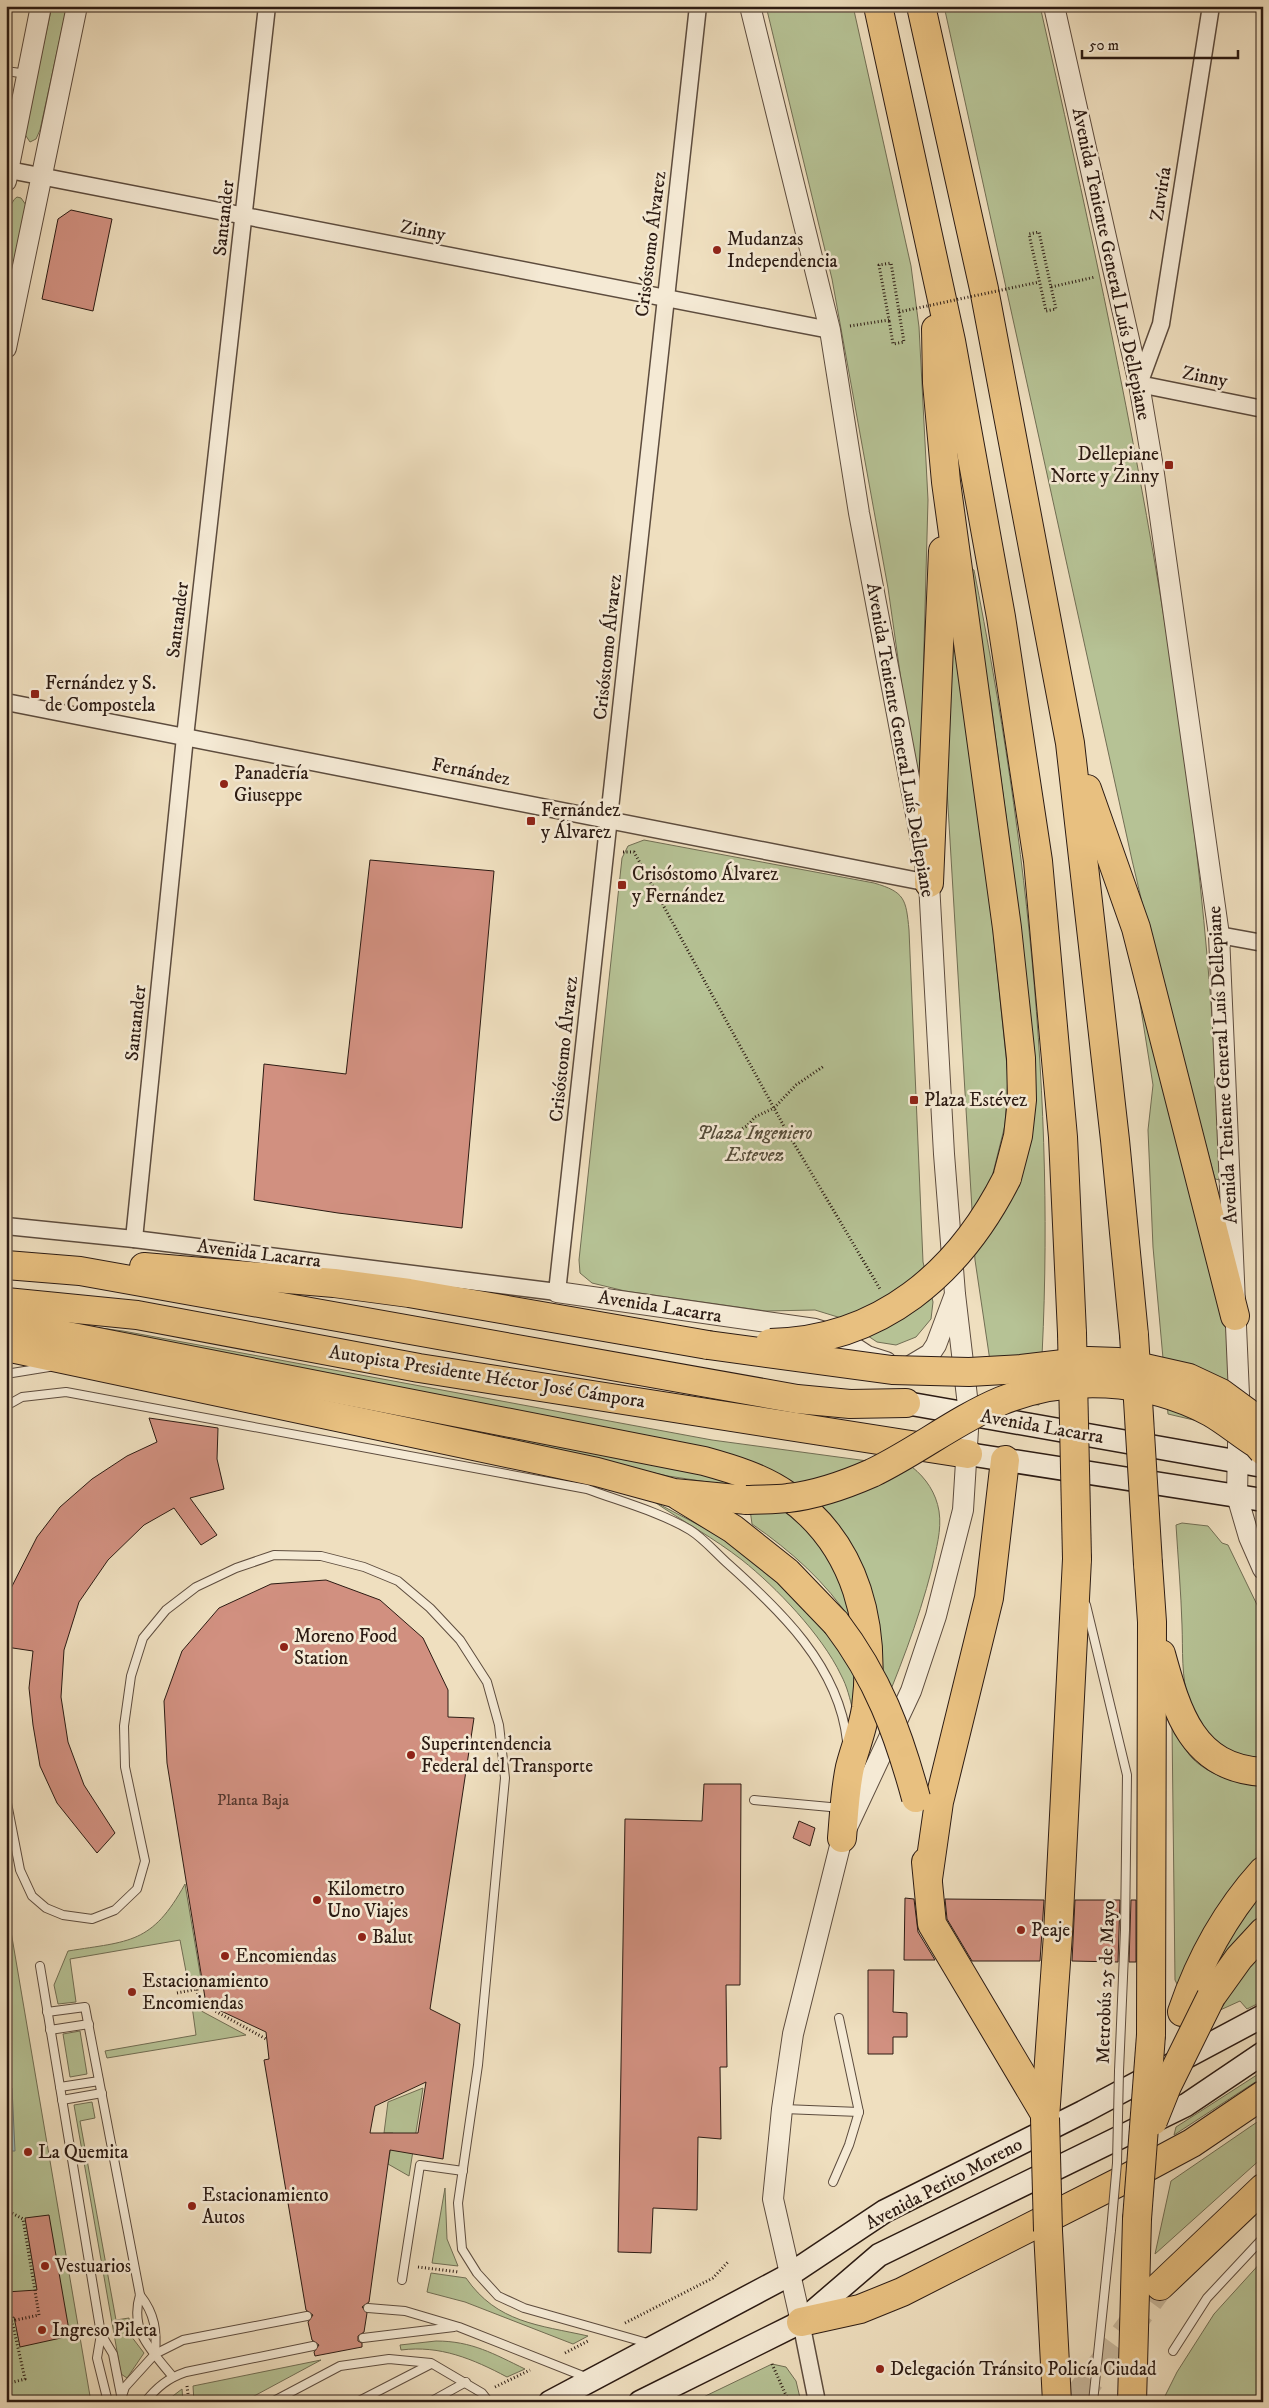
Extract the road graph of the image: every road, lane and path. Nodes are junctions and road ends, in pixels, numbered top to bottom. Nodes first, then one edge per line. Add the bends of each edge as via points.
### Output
1 (41, 6) edge
2 (77, 6) edge
3 (267, 6) edge
4 (698, 6) edge
5 (750, 6) edge
6 (878, 6) edge
7 (921, 6) edge
8 (1054, 6) edge
9 (1211, 6) edge
10 (6, 71) edge
11 (27, 74) junction
12 (7, 176) edge
13 (41, 177) junction
14 (244, 218) junction
15 (934, 268) junction
16 (1113, 273) junction
17 (1040, 282) junction
18 (1051, 287) junction
19 (665, 297) junction
20 (899, 312) junction
21 (889, 320) junction
22 (830, 330) junction
23 (6, 348) edge
24 (1139, 384) junction
25 (1263, 408) edge
26 (946, 482) junction
27 (6, 702) edge
28 (185, 737) junction
29 (1070, 743) junction
30 (610, 819) junction
31 (607, 853) junction
32 (929, 883) junction
33 (1219, 935) junction
34 (1263, 943) edge
35 (824, 1066) dead end
36 (774, 1108) junction
37 (727, 1137) dead end
38 (6, 1226) edge
39 (134, 1239) junction
40 (6, 1264) edge
41 (80, 1271) junction
42 (557, 1292) junction
43 (885, 1294) dead end
44 (955, 1294) junction
45 (6, 1302) edge
46 (1235, 1316) junction
47 (6, 1324) edge
48 (708, 1345) junction
49 (6, 1347) edge
50 (79, 1362) junction
51 (910, 1366) junction
52 (6, 1374) edge
53 (906, 1403) junction
54 (6, 1406) edge
55 (970, 1414) junction
56 (1263, 1424) edge
57 (1263, 1451) edge
58 (968, 1454) junction
59 (1005, 1460) junction
60 (1237, 1462) junction
61 (1263, 1466) edge
62 (684, 1494) junction
63 (1237, 1496) junction
64 (1263, 1500) edge
65 (1077, 1564) junction
66 (1263, 1569) edge
67 (1152, 1622) junction
68 (850, 1769) junction
69 (1263, 1772) edge
70 (6, 1798) edge
71 (754, 1800) dead end
72 (845, 1809) junction
73 (842, 1838) junction
74 (1263, 1872) edge
75 (928, 1879) junction
76 (1263, 1932) edge
77 (40, 1966) dead end
78 (177, 1993) dead end
79 (47, 2012) junction
80 (1263, 2016) edge
81 (839, 2018) dead end
82 (89, 2024) junction
83 (50, 2030) junction
84 (266, 2039) dead end
85 (1263, 2053) edge
86 (99, 2080) junction
87 (1167, 2086) junction
88 (60, 2087) junction
89 (102, 2093) junction
90 (1263, 2095) edge
91 (62, 2100) junction
92 (782, 2109) junction
93 (859, 2112) junction
94 (1045, 2116) junction
95 (1143, 2146) junction
96 (463, 2171) junction
97 (833, 2182) dead end
98 (1263, 2188) edge
99 (6, 2210) edge
100 (1263, 2238) edge
101 (404, 2266) junction
102 (477, 2273) junction
103 (789, 2275) junction
104 (402, 2280) dead end
105 (1160, 2286) tunnel mouth
106 (140, 2295) junction
107 (368, 2308) dead end
108 (307, 2316) dead end
109 (800, 2322) junction
110 (459, 2327) junction
111 (101, 2334) junction
112 (363, 2338) dead end
113 (656, 2345) junction
114 (313, 2346) dead end
115 (1173, 2350) dead end
116 (155, 2354) junction
117 (431, 2363) junction
118 (772, 2364) dead end
119 (173, 2376) junction
120 (592, 2379) junction
121 (466, 2382) junction
122 (6, 2384) edge
123 (121, 2400) edge
124 (108, 2402) edge
125 (145, 2402) edge
126 (272, 2402) edge
127 (357, 2402) edge
128 (430, 2402) edge
129 (489, 2402) edge
130 (550, 2402) edge
131 (640, 2402) edge
132 (789, 2402) edge
133 (817, 2402) edge
134 (1057, 2402) edge
135 (1093, 2402) edge
136 (1132, 2402) edge

1 - 11 street
2 - 13 street
3 - 14 street, Santander
4 - 19 street, Crisóstomo Álvarez
5 - 22 street, Avenida Teniente General Luís Dellepiane
6 - 15 highway
7 - 29 highway via 984,289
8 - 16 street, Avenida Teniente General Luís Dellepiane
9 - 24 street, Zuviría via 1161,324
10 - 11 lane
11 - 12 street
12 - 13 street, Zinny
13 - 14 street, Zinny
13 - 23 street
14 - 19 street, Zinny
14 - 28 street, Santander
15 - 26 highway via 937,383
15 - 65 highway, bridge via 951,341 1001,617 1038,862 1064,1137
16 - 18 path
16 - 24 street, Avenida Teniente General Luís Dellepiane
17 - 18 path, bridge via 1046,311 1056,309
17 - 18 path, bridge via 1029,234 1039,232
17 - 20 path, bridge
19 - 22 street, Zinny
19 - 30 street, Crisóstomo Álvarez
20 - 21 path, bridge via 904,342 892,344
20 - 21 path, bridge via 891,263 880,265
21 - 22 path
22 - 32 street, Avenida Teniente General Luís Dellepiane via 858,512
24 - 25 street, Zinny
24 - 33 street, Avenida Teniente General Luís Dellepiane
26 - 32 highway
26 - 48 highway, bridge via 1008,928 1021,1058 1022,1100 1018,1136 1007,1178 991,1209 960,1253 914,1296 874,1319 823,1336 784,1343
27 - 28 street, Fernández
28 - 30 street, Fernández
28 - 39 street, Santander
29 - 46 highway via 1136,928
29 - 67 highway, bridge via 1134,1335
30 - 31 street, Crisóstomo Álvarez
30 - 32 street, Fernández
31 - 36 path via 634,852
31 - 42 street, Crisóstomo Álvarez
32 - 44 street, Avenida Teniente General Luís Dellepiane via 938,1072
33 - 34 street
33 - 46 street, Avenida Teniente General Luís Dellepiane
35 - 36 path via 796,1086
36 - 37 path
36 - 43 path
38 - 39 street, Avenida Lacarra
39 - 42 street, Avenida Lacarra
40 - 41 highway, Autopista Presidente Héctor José Cámpora
41 - 48 highway via 150,1267 334,1283
41 - 53 highway, Autopista Presidente Héctor José Cámpora via 796,1399 850,1404
42 - 51 street, Avenida Lacarra via 815,1330 847,1341 867,1356
44 - 51 street via 936,1345 930,1354
44 - 55 street, Avenida Teniente General Luís Dellepiane
45 - 58 highway, Autopista Presidente Héctor José Cámpora via 137,1315 420,1368
46 - 60 street, Avenida Teniente General Luís Dellepiane via 1239,1395
47 - 68 highway via 704,1461 762,1482 812,1515 834,1541 855,1580 866,1635 868,1687 866,1711
48 - 56 highway, bridge via 892,1370 970,1372 1089,1361 1118,1362 1189,1378 1221,1393
49 - 50 highway
50 - 52 lane
50 - 62 highway via 596,1472
51 - 53 street
53 - 55 main road, Avenida Lacarra
54 - 68 lane via 22,1397 66,1392 587,1489 690,1530 767,1599 799,1634 827,1678 845,1723
55 - 58 street, Avenida Teniente General Luís Dellepiane
55 - 60 main road, Avenida Lacarra
57 - 62 highway, bridge via 1210,1412 1170,1395 1118,1383 1061,1385 1036,1388 999,1402 872,1472 843,1484 789,1498 747,1500
58 - 59 main road, Avenida Lacarra
58 - 73 street, Avenida Teniente General Luís Dellepiane via 963,1510 931,1632 911,1691
59 - 63 main road, Avenida Lacarra
59 - 75 highway via 989,1598 939,1802
60 - 61 main road, Avenida Lacarra
60 - 63 street, Avenida Teniente General Luís Dellepiane
62 - 75 highway, bridge via 787,1572 857,1650 877,1686 902,1745 916,1798
63 - 64 main road, Avenida Lacarra
63 - 66 street, Avenida Teniente General Luís Dellepiane
65 - 94 highway
65 - 135 lane, Metrobús 25 de Mayo, bridge via 1127,1775 1117,2163
67 - 69 highway via 1174,1698 1196,1743 1223,1764 1250,1772
67 - 95 highway, bridge via 1151,2035
68 - 72 highway
70 - 96 lane via 20,1870 32,1896 46,1908 63,1915 92,1919 115,1910 137,1889 145,1861 125,1767 124,1726 131,1676 143,1638 166,1610 196,1588 236,1568 274,1555 321,1556 364,1567 398,1581 430,1608 460,1640 487,1682 499,1726 505,1778 478,2066
71 - 72 lane
72 - 73 highway
73 - 92 street, Avenida Teniente General Luís Dellepiane via 793,2034
74 - 87 highway, bridge via 1216,1933 1195,1975 1182,2012
75 - 94 highway via 932,1924
76 - 87 highway, bridge via 1211,1996
77 - 79 lane
78 - 84 path via 197,1989 199,2002
79 - 82 lane via 85,2007
79 - 83 lane
80 - 103 main road, Avenida Perito Moreno via 1083,2112 885,2211
81 - 93 lane
82 - 83 lane
82 - 86 lane
83 - 88 lane
85 - 109 main road via 1186,2105 880,2255
86 - 88 lane
86 - 89 lane
87 - 95 highway, bridge
88 - 91 lane
89 - 91 lane
89 - 106 lane
90 - 109 highway via 1192,2143 1125,2180 902,2292 860,2309
91 - 111 lane
92 - 93 lane
92 - 103 street, Avenida Teniente General Luís Dellepiane via 773,2199
93 - 97 lane
94 - 134 highway, bridge
95 - 136 highway, bridge via 1136,2219
96 - 101 lane via 420,2165
96 - 102 lane via 458,2203 462,2249
98 - 105 highway
99 - 122 path via 23,2219 39,2315 12,2321 25,2380
100 - 115 lane via 1207,2298
101 - 102 path
101 - 104 lane
102 - 113 lane via 498,2296 524,2308
103 - 109 street, Avenida Teniente General Luís Dellepiane
103 - 113 main road, Avenida Perito Moreno
106 - 116 lane via 150,2308 157,2337
106 - 116 lane via 136,2310 139,2330
107 - 110 lane via 405,2310
108 - 116 lane via 183,2340
109 - 131 main road
109 - 133 street
110 - 112 lane
110 - 120 lane
111 - 123 lane via 113,2354
111 - 124 lane via 97,2358
113 - 120 main road, Avenida Perito Moreno
114 - 119 lane
116 - 119 lane
116 - 123 lane via 125,2387
117 - 121 lane
117 - 126 lane via 390,2359 340,2366
117 - 127 lane
118 - 132 path
119 - 125 lane via 156,2388
120 - 130 main road, Avenida Perito Moreno
121 - 128 lane
121 - 129 lane

